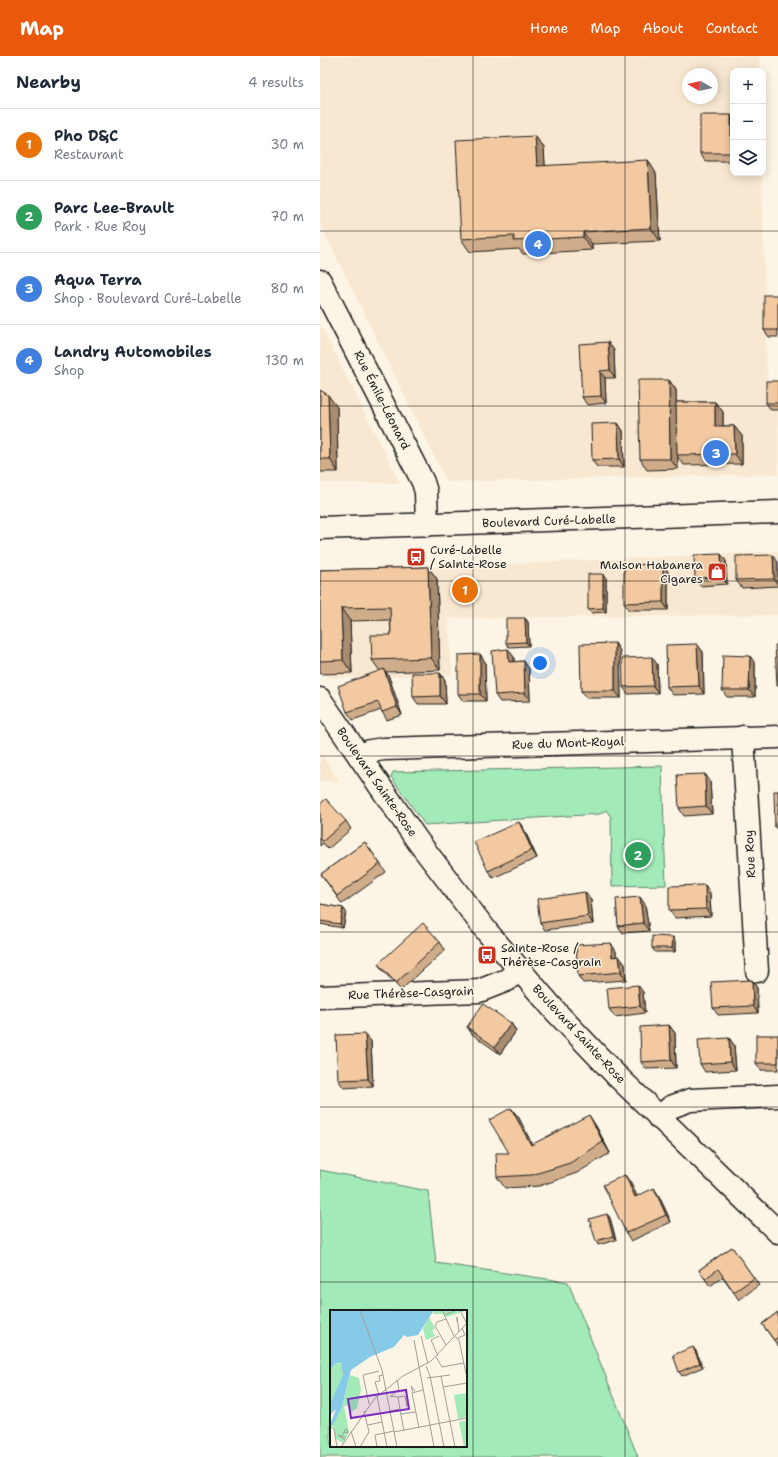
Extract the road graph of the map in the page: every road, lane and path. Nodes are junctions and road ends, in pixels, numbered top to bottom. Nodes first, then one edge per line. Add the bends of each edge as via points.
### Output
1 (320, 281) edge
2 (778, 512) edge
3 (427, 525) junction
4 (320, 528) edge
5 (320, 699) edge
6 (778, 736) edge
7 (744, 738) junction
8 (360, 757) junction
9 (520, 969) junction
10 (757, 971) dead end
11 (320, 997) edge
12 (778, 1096) edge
13 (659, 1118) junction
14 (778, 1232) edge

1 - 3 street, Rue Émile-Léonard via 423,482 426,492
2 - 3 street, Boulevard Curé-Labelle
3 - 4 street, Boulevard Curé-Labelle
5 - 8 street, Boulevard Sainte-Rose
6 - 7 street, Rue du Mont-Royal
7 - 8 street, Rue du Mont-Royal via 389,749 373,750
7 - 10 street, Rue Roy
8 - 9 street, Boulevard Sainte-Rose via 402,820 457,893
9 - 11 street, Rue Thérèse-Casgrain via 501,983 479,991
9 - 13 street, Boulevard Sainte-Rose via 573,1030
12 - 13 street via 690,1100 671,1107
13 - 14 street, Boulevard Sainte-Rose

